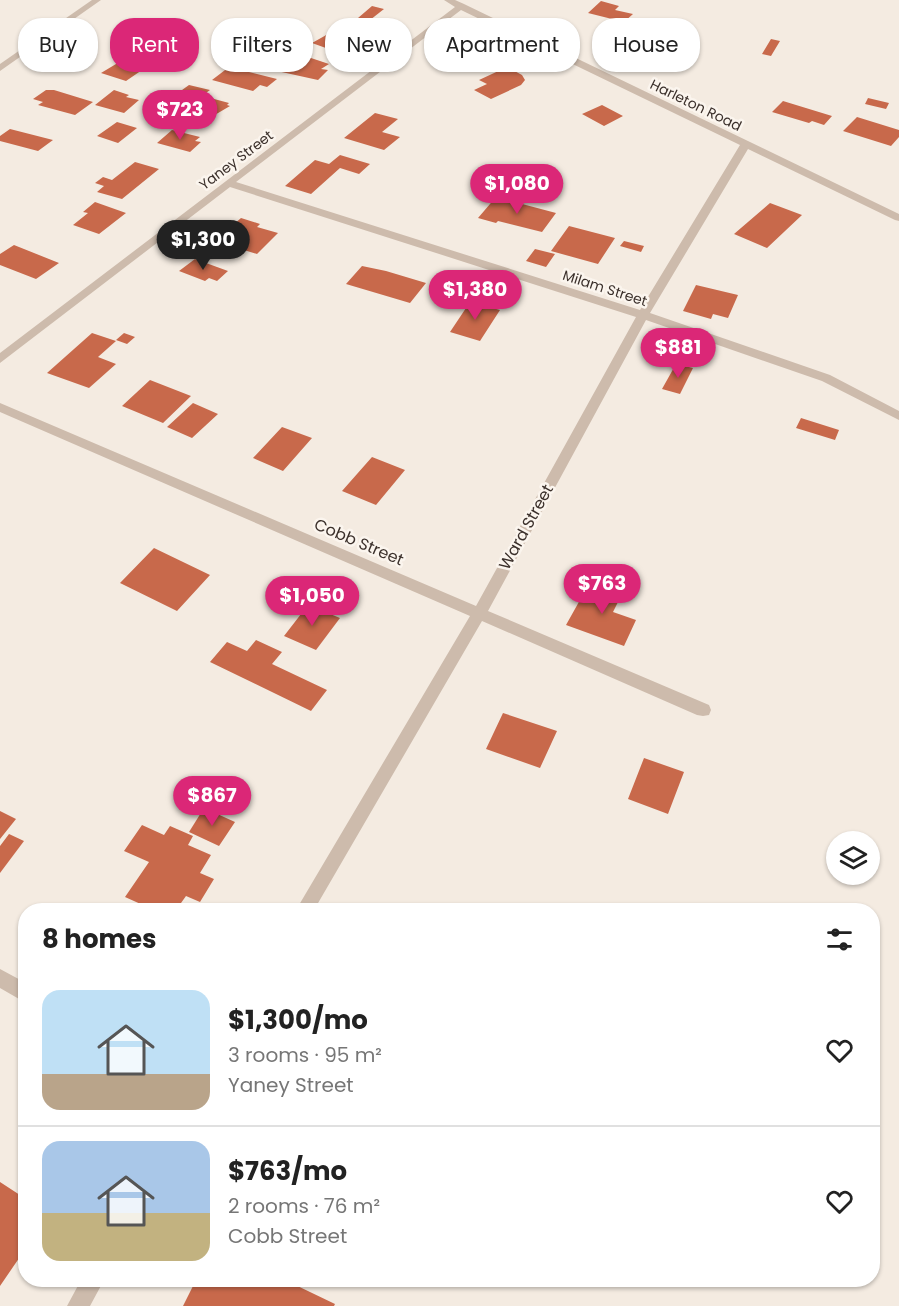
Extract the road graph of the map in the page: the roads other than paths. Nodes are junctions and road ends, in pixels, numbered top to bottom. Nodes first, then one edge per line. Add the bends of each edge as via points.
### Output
1 (97, 0) edge
2 (448, 0) edge
3 (461, 6) junction
4 (0, 68) edge
5 (746, 144) junction
6 (228, 183) junction
7 (899, 218) edge
8 (643, 315) junction
9 (0, 359) edge
10 (0, 407) edge
11 (899, 416) edge
12 (479, 613) junction
13 (703, 710) dead end
14 (309, 903) edge
15 (0, 978) edge
16 (18, 989) edge
17 (89, 1287) edge
18 (78, 1306) edge

1 - 4 street
2 - 3 street, Harleton Road
3 - 5 street, Harleton Road
3 - 6 street, Yaney Street
5 - 7 street, Harleton Road
5 - 8 street, Ward Street
6 - 8 street, Milam Street
6 - 9 street, Yaney Street
8 - 11 street, Milam Street via 826,378
8 - 12 street, Ward Street
10 - 12 street, Cobb Street
12 - 13 street, Cobb Street
12 - 14 street, Ward Street
15 - 16 street
17 - 18 street

